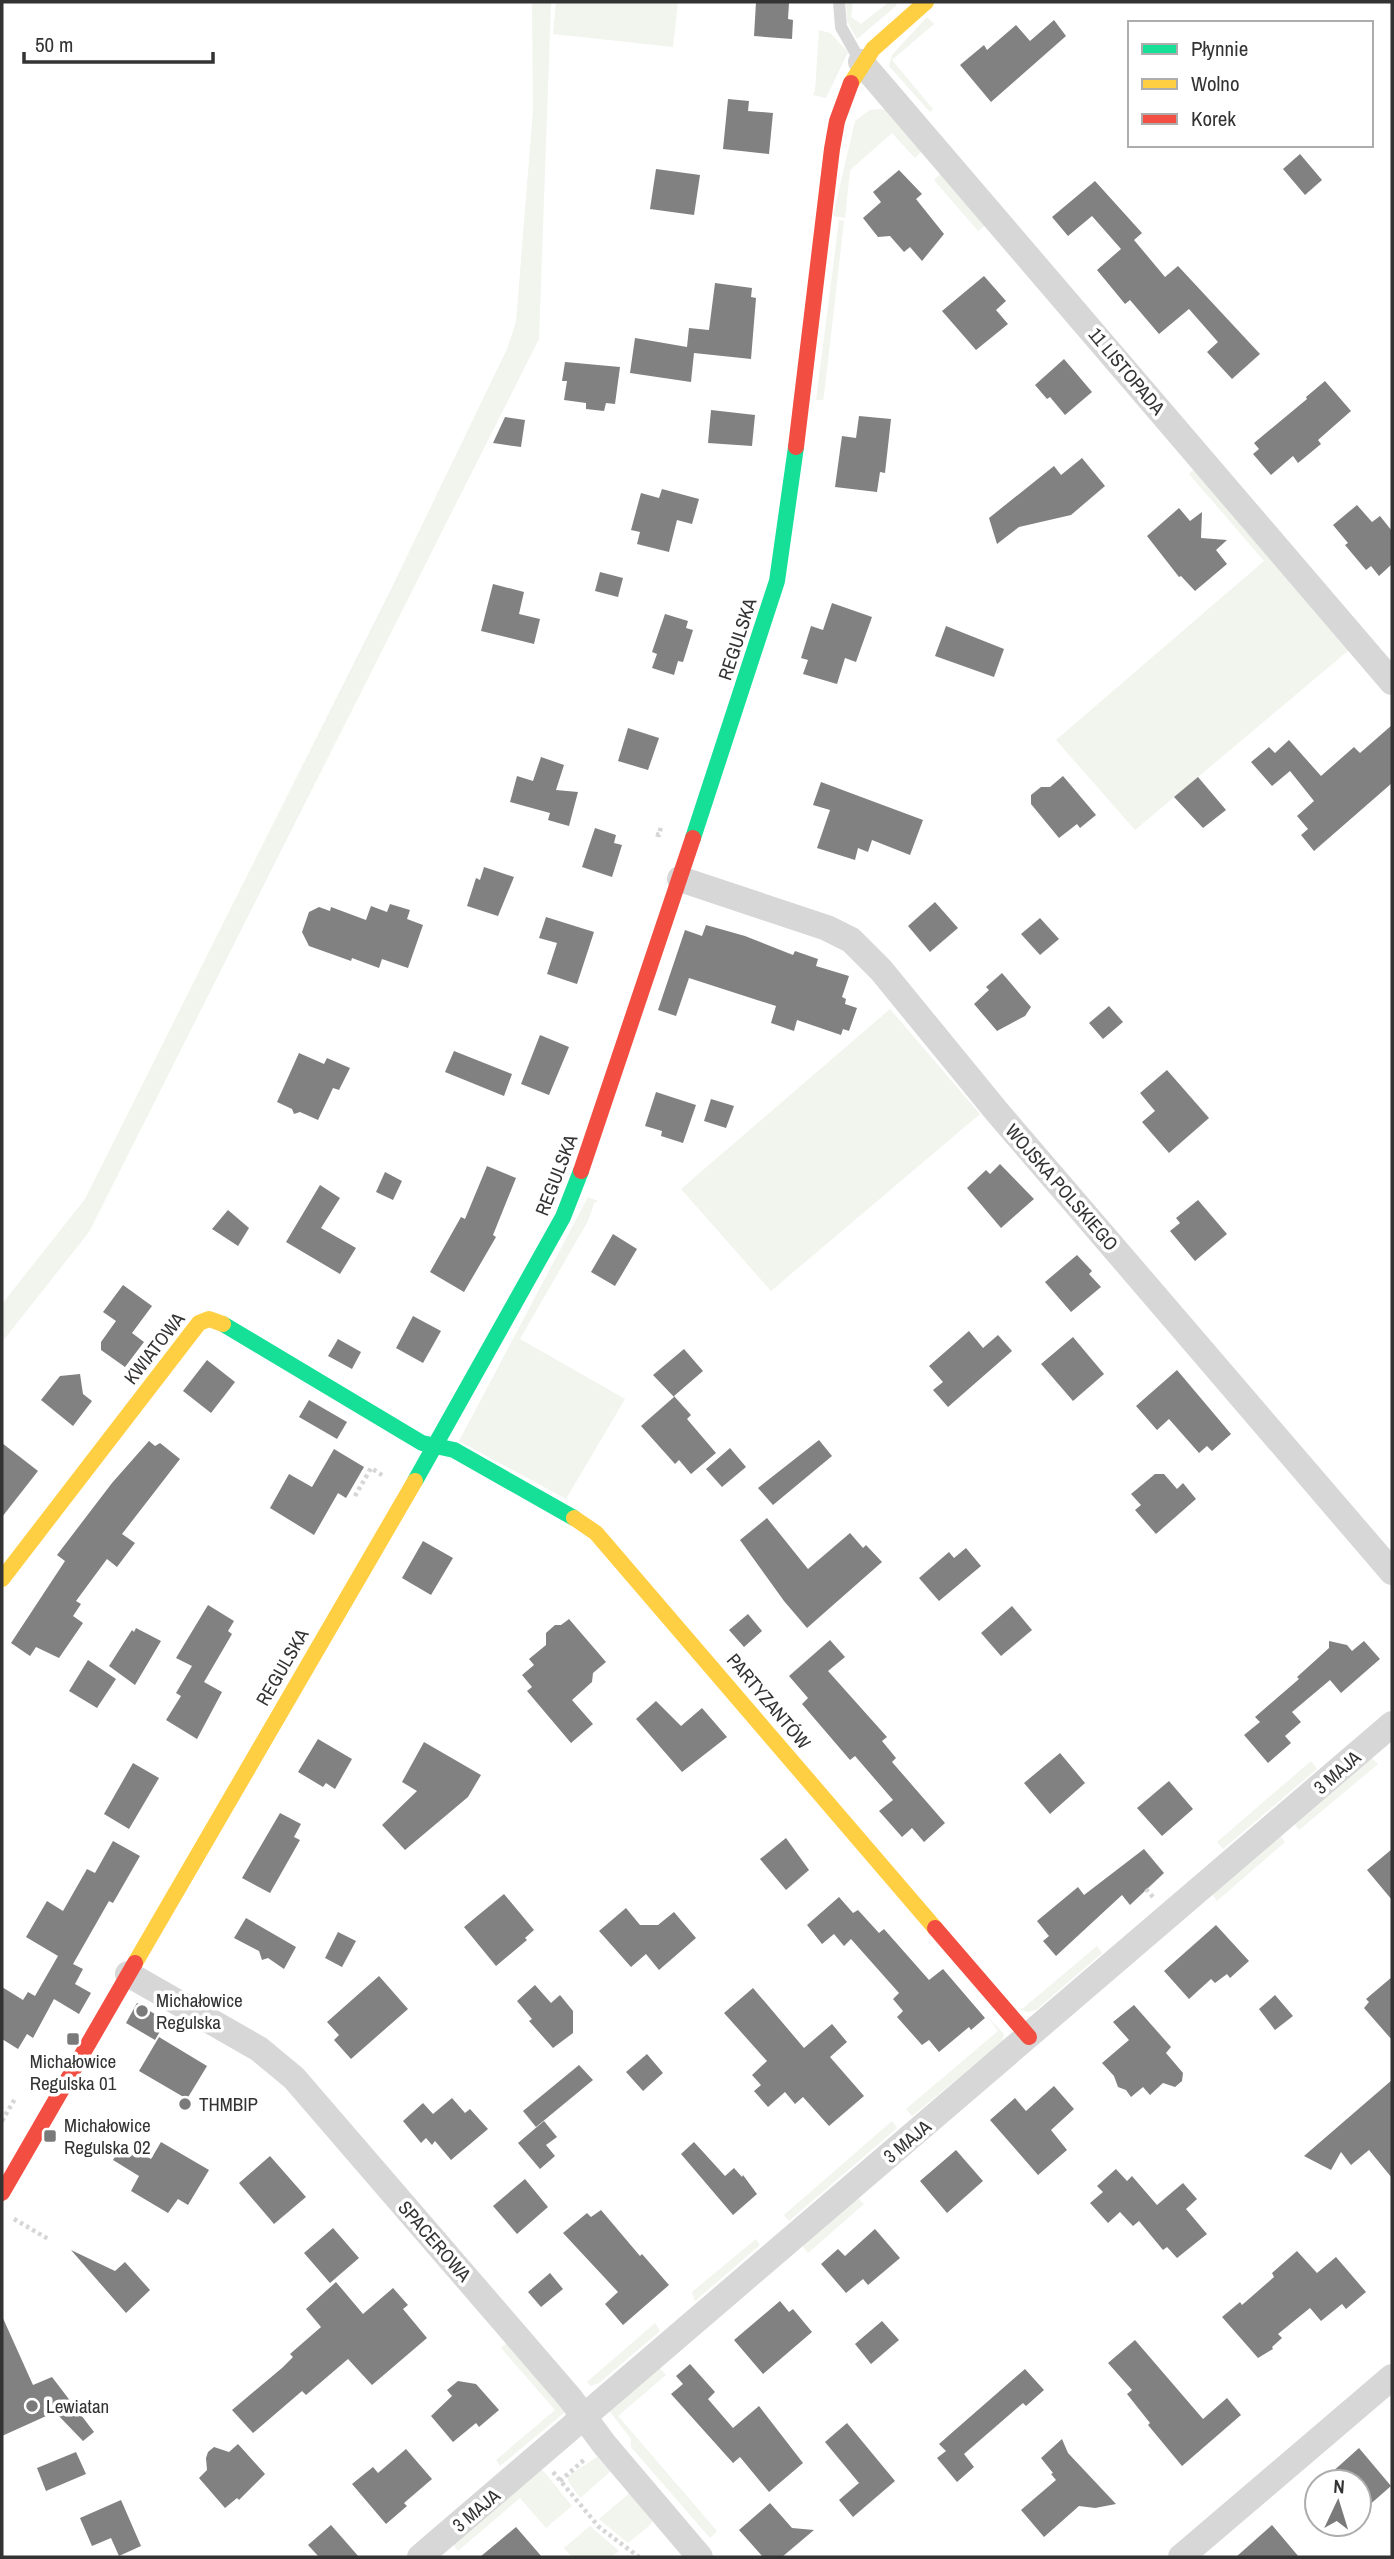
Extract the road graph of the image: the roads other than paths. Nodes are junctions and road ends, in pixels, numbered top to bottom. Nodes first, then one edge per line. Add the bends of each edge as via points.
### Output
1 (839, 2) edge
2 (926, 2) edge
3 (861, 62) junction
4 (1392, 682) edge
5 (680, 879) junction
6 (435, 1446) junction
7 (1392, 1572) edge
8 (2, 1579) edge
9 (1392, 1724) edge
10 (128, 1974) junction
11 (1029, 2037) junction
12 (2, 2193) edge
13 (1392, 2377) edge
14 (584, 2418) junction
15 (420, 2557) edge
16 (701, 2557) edge
17 (1181, 2557) edge

1 - 3 lane via 841,27
2 - 3 street, REGULSKA via 875,44
3 - 4 street, 11 LISTOPADA
3 - 5 street, REGULSKA via 848,86 835,131 778,575
5 - 6 street, REGULSKA via 564,1217
5 - 7 street, WOJSKA POLSKIEGO via 827,928 861,949
6 - 8 street, KWIATOWA via 422,1443 218,1321 205,1320
6 - 10 street, REGULSKA
6 - 11 street, PARTYZANTÓW via 454,1450 600,1537
9 - 11 street, 3 MAJA
10 - 12 street, REGULSKA
10 - 14 street, SPACEROWA via 249,2043 294,2078
11 - 14 street, 3 MAJA
13 - 17 street
14 - 15 street, 3 MAJA
14 - 16 street, SPACEROWA

